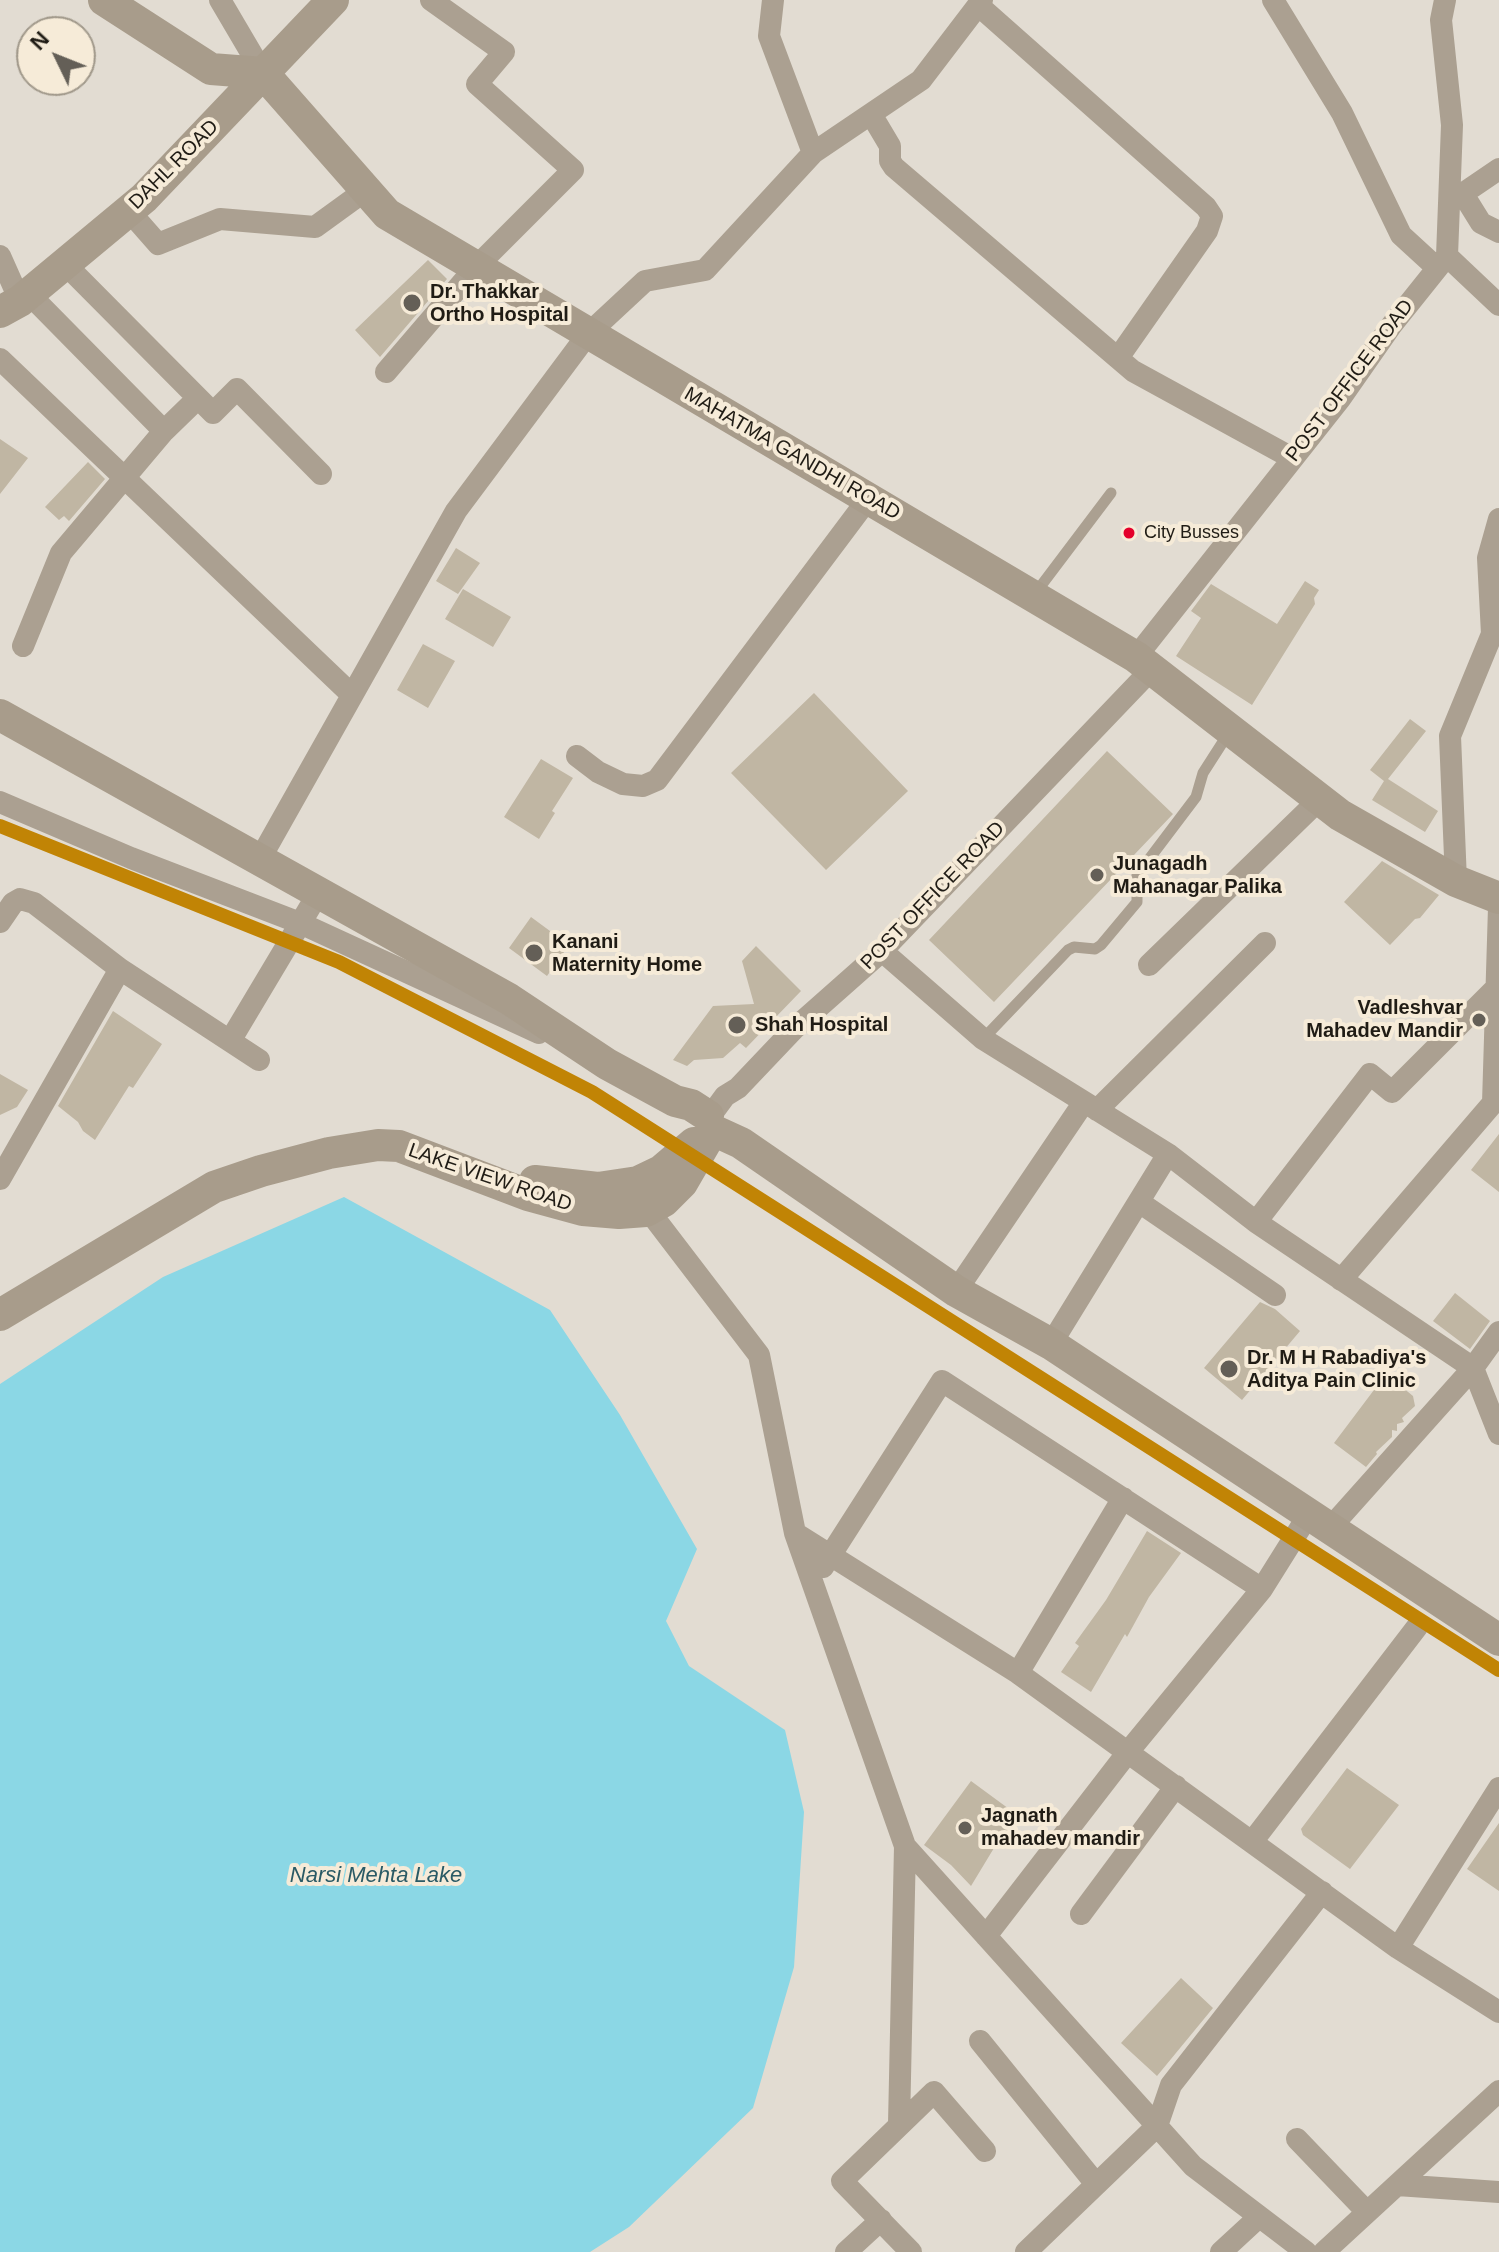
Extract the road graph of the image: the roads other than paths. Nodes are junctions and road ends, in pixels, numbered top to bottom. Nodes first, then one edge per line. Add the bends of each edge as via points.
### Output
1 (104, 0) edge
2 (220, 0) edge
3 (333, 0) edge
4 (431, 0) edge
5 (773, 0) edge
6 (1273, 0) edge
7 (1445, 0) edge
8 (980, 2) edge
9 (263, 73) junction
10 (871, 114) junction
11 (813, 153) junction
12 (1499, 169) edge
13 (366, 190) junction
14 (1456, 198) junction
15 (129, 211) junction
16 (1499, 232) edge
17 (0, 256) edge
18 (1442, 262) junction
19 (65, 264) junction
20 (476, 267) junction
21 (16, 302) edge
22 (1499, 305) edge
23 (588, 334) junction
24 (1118, 358) junction
25 (0, 359) edge
26 (386, 372) dead end
27 (198, 398) junction
28 (164, 431) junction
29 (1292, 458) junction
30 (321, 474) dead end
31 (123, 479) junction
32 (1111, 493) dead end
33 (868, 499) junction
34 (1499, 519) edge
35 (1495, 550) edge
36 (1034, 596) junction
37 (23, 646) dead end
38 (1143, 664) junction
39 (351, 694) junction
40 (0, 715) edge
41 (1230, 731) junction
42 (577, 756) dead end
43 (1320, 799) junction
44 (0, 802) edge
45 (260, 859) junction
46 (1456, 881) junction
47 (319, 892) junction
48 (1499, 898) edge
49 (1499, 907) edge
50 (0, 922) edge
51 (300, 923) junction
52 (1265, 943) dead end
53 (882, 951) junction
54 (1149, 965) dead end
55 (120, 969) junction
56 (1497, 989) edge
57 (983, 1039) junction
58 (230, 1041) junction
59 (259, 1060) dead end
60 (607, 1064) junction
61 (1090, 1106) junction
62 (714, 1128) junction
63 (1168, 1154) junction
64 (0, 1179) edge
65 (638, 1197) junction
66 (1139, 1202) junction
67 (1256, 1222) junction
68 (1341, 1280) junction
69 (956, 1291) junction
70 (1275, 1295) dead end
71 (0, 1300) edge
72 (0, 1315) edge
73 (1499, 1332) edge
74 (1051, 1344) junction
75 (1473, 1368) junction
76 (1499, 1434) edge
77 (1123, 1498) junction
78 (1320, 1521) junction
79 (795, 1533) junction
80 (830, 1556) junction
81 (813, 1583) junction
82 (1262, 1589) junction
83 (1417, 1627) dead end
84 (1499, 1640) edge
85 (1018, 1673) junction
86 (1128, 1752) junction
87 (1176, 1786) junction
88 (1499, 1788) edge
89 (1252, 1842) junction
90 (905, 1846) junction
91 (1322, 1892) junction
92 (1081, 1914) dead end
93 (986, 1936) junction
94 (1398, 1948) junction
95 (1496, 2004) edge
96 (980, 2041) dead end
97 (1499, 2091) edge
98 (899, 2124) junction
99 (1157, 2126) junction
100 (1297, 2139) dead end
101 (985, 2151) dead end
102 (1096, 2184) junction
103 (1397, 2185) junction
104 (1499, 2192) edge
105 (1367, 2212) junction
106 (1259, 2217) junction
107 (881, 2220) junction
108 (846, 2252) edge
109 (911, 2252) edge
110 (1026, 2252) edge
111 (1221, 2252) edge
112 (1306, 2252) edge
113 (1324, 2252) edge

1 - 9 main road via 211,69
2 - 9 street
3 - 9 main road, DAHL ROAD
4 - 20 street via 504,52 477,84 573,170
5 - 11 street via 769,36
6 - 18 street via 1342,113 1401,235
7 - 14 street via 1441,20
8 - 10 street via 921,80
8 - 24 street via 1212,216 1207,231
9 - 13 main road, MAHATMA GANDHI ROAD
9 - 15 main road, DAHL ROAD
10 - 11 street
10 - 24 street via 890,146 894,167
11 - 23 street via 705,270 645,281
12 - 14 street
13 - 15 street via 315,227 220,219 158,244
13 - 20 main road, MAHATMA GANDHI ROAD via 387,214
14 - 16 street via 1481,223
14 - 18 street
15 - 19 main road, DAHL ROAD
17 - 21 street
18 - 22 street
18 - 29 street, POST OFFICE ROAD
19 - 21 main road, DAHL ROAD
19 - 27 street
20 - 23 main road, MAHATMA GANDHI ROAD
20 - 26 street
21 - 28 street
23 - 33 main road, MAHATMA GANDHI ROAD
23 - 39 street via 456,511
24 - 29 street
25 - 31 street
27 - 28 street
27 - 30 street via 213,413 237,389
28 - 31 street
29 - 38 street, POST OFFICE ROAD
31 - 37 street via 61,553
31 - 39 street
32 - 36 lane
33 - 36 main road, MAHATMA GANDHI ROAD
33 - 42 street via 657,780 643,786 623,784
34 - 35 street
35 - 46 street via 1488,558 1492,634 1450,736
36 - 38 main road, MAHATMA GANDHI ROAD
38 - 41 main road, MAHATMA GANDHI ROAD
38 - 53 street, POST OFFICE ROAD
39 - 45 street
40 - 45 main road
41 - 43 main road, MAHATMA GANDHI ROAD
41 - 57 lane via 1203,773 1196,797 1137,875 1137,902 1101,945 1068,950
43 - 46 main road, MAHATMA GANDHI ROAD
43 - 54 street
44 - 51 street
45 - 47 main road
46 - 48 main road, MAHATMA GANDHI ROAD
47 - 51 street
47 - 60 main road via 509,999
49 - 56 street
50 - 55 street via 20,899 34,903
51 - 58 street
51 - 60 street
52 - 61 street
53 - 57 street
53 - 62 street, POST OFFICE ROAD via 795,1028 738,1088 735,1103
55 - 58 street
55 - 64 street
56 - 67 street via 1392,1092 1370,1074
56 - 68 street via 1493,1103
57 - 61 street
58 - 59 street
60 - 62 main road
61 - 63 street
61 - 69 street
62 - 65 main road via 682,1183 664,1201
62 - 69 main road
63 - 66 street
63 - 67 street
65 - 71 main road, LAKE VIEW ROAD via 534,1181 417,1131 364,1127 204,1175
65 - 72 main road, LAKE VIEW ROAD via 619,1213 583,1210 399,1146 359,1147 214,1187
65 - 79 street via 759,1355
66 - 70 street
66 - 74 street
67 - 68 street
68 - 75 street
69 - 74 main road
73 - 75 street
74 - 78 main road
75 - 76 street
75 - 78 street
77 - 80 street via 942,1381
77 - 82 street
77 - 85 street
78 - 82 street
78 - 84 main road
79 - 80 street
79 - 81 street
80 - 81 street
80 - 85 street
81 - 90 street
82 - 86 street
83 - 89 street
85 - 86 street
86 - 87 street
86 - 93 street
87 - 89 street
87 - 92 street
88 - 94 street
89 - 91 street
90 - 93 street
90 - 98 street
91 - 94 street
91 - 99 street via 1171,2085
93 - 99 street
94 - 95 street
96 - 102 street
97 - 103 street
98 - 101 street via 934,2092
98 - 107 street via 842,2181
99 - 102 street
99 - 106 street via 1193,2166
100 - 105 street
102 - 110 street
103 - 104 street
103 - 105 street
105 - 113 street
106 - 111 street
106 - 112 street
107 - 108 street
107 - 109 street

